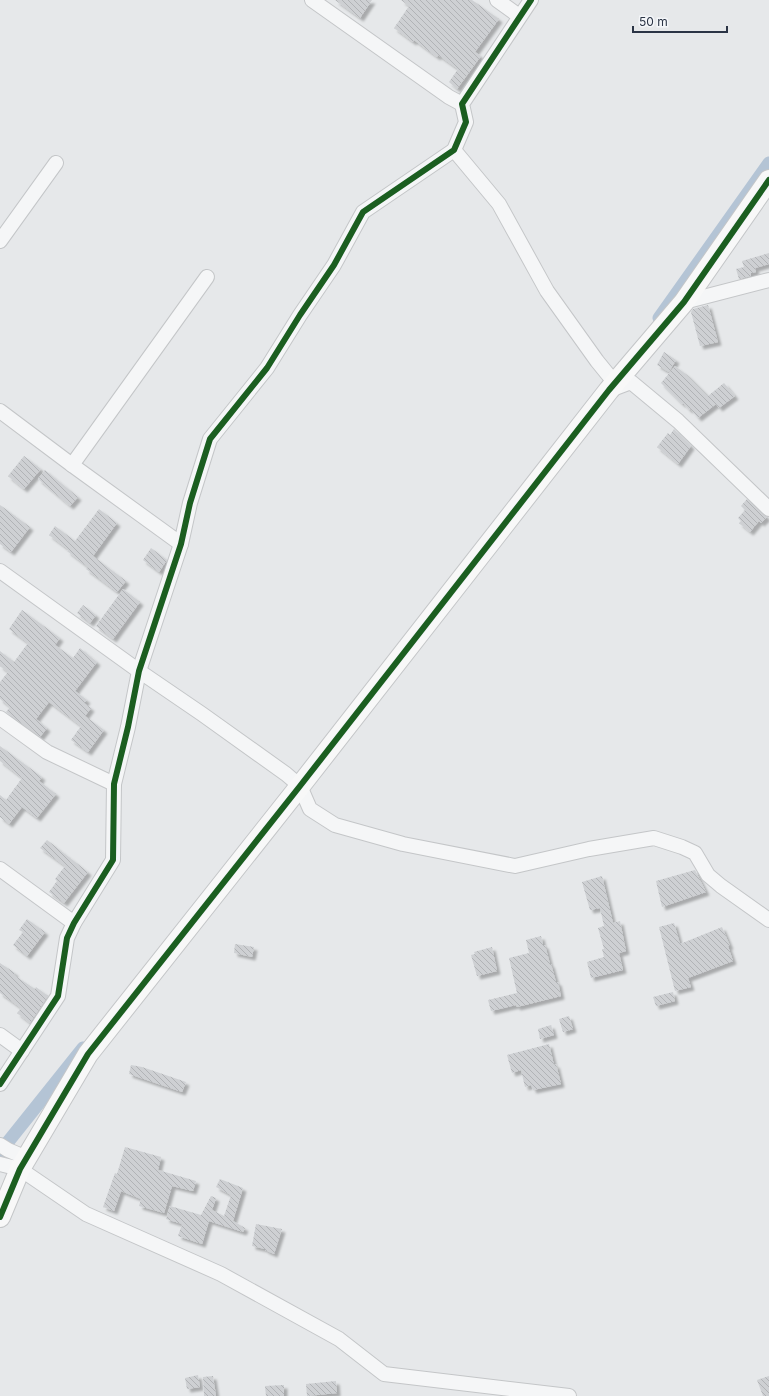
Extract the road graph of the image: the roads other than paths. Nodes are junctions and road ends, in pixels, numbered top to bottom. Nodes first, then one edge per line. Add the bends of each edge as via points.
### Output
1 (312, 0) edge
2 (497, 0) edge
3 (531, 0) edge
4 (519, 16) junction
5 (462, 104) junction
6 (454, 150) junction
7 (56, 163) dead end
8 (769, 180) edge
9 (0, 241) edge
10 (208, 277) dead end
11 (769, 280) edge
12 (684, 302) junction
13 (609, 383) junction
14 (0, 411) edge
15 (72, 465) junction
16 (769, 509) edge
17 (181, 544) junction
18 (0, 571) edge
19 (139, 671) junction
20 (0, 718) edge
21 (293, 780) junction
22 (114, 784) junction
23 (0, 869) edge
24 (769, 920) edge
25 (74, 923) junction
26 (0, 1035) edge
27 (22, 1051) junction
28 (0, 1084) edge
29 (4, 1148) edge
30 (23, 1163) junction
31 (0, 1164) edge
32 (0, 1218) edge
33 (569, 1396) edge

1 - 5 street
2 - 4 street
3 - 4 street
4 - 5 street
5 - 6 street via 466,122
6 - 13 street via 499,204 547,291 597,361
6 - 17 street via 363,212 334,265 267,368 210,439 190,503
7 - 9 street
8 - 12 street
10 - 15 street
11 - 12 street
12 - 13 street
13 - 16 street via 632,382 678,421
13 - 21 street
14 - 15 street
15 - 17 street
17 - 19 street
18 - 19 street
19 - 21 street
19 - 22 street
20 - 22 street via 47,752
21 - 24 street via 310,809 335,825 403,844 515,866 589,849 654,838 664,840 694,853 708,875
21 - 30 street via 88,1054
22 - 25 street via 114,860
23 - 25 street
25 - 27 street via 67,938 58,996
26 - 27 street
27 - 28 street
29 - 30 street
30 - 31 street
30 - 32 street
30 - 33 street via 86,1214 221,1274 339,1339 384,1374

